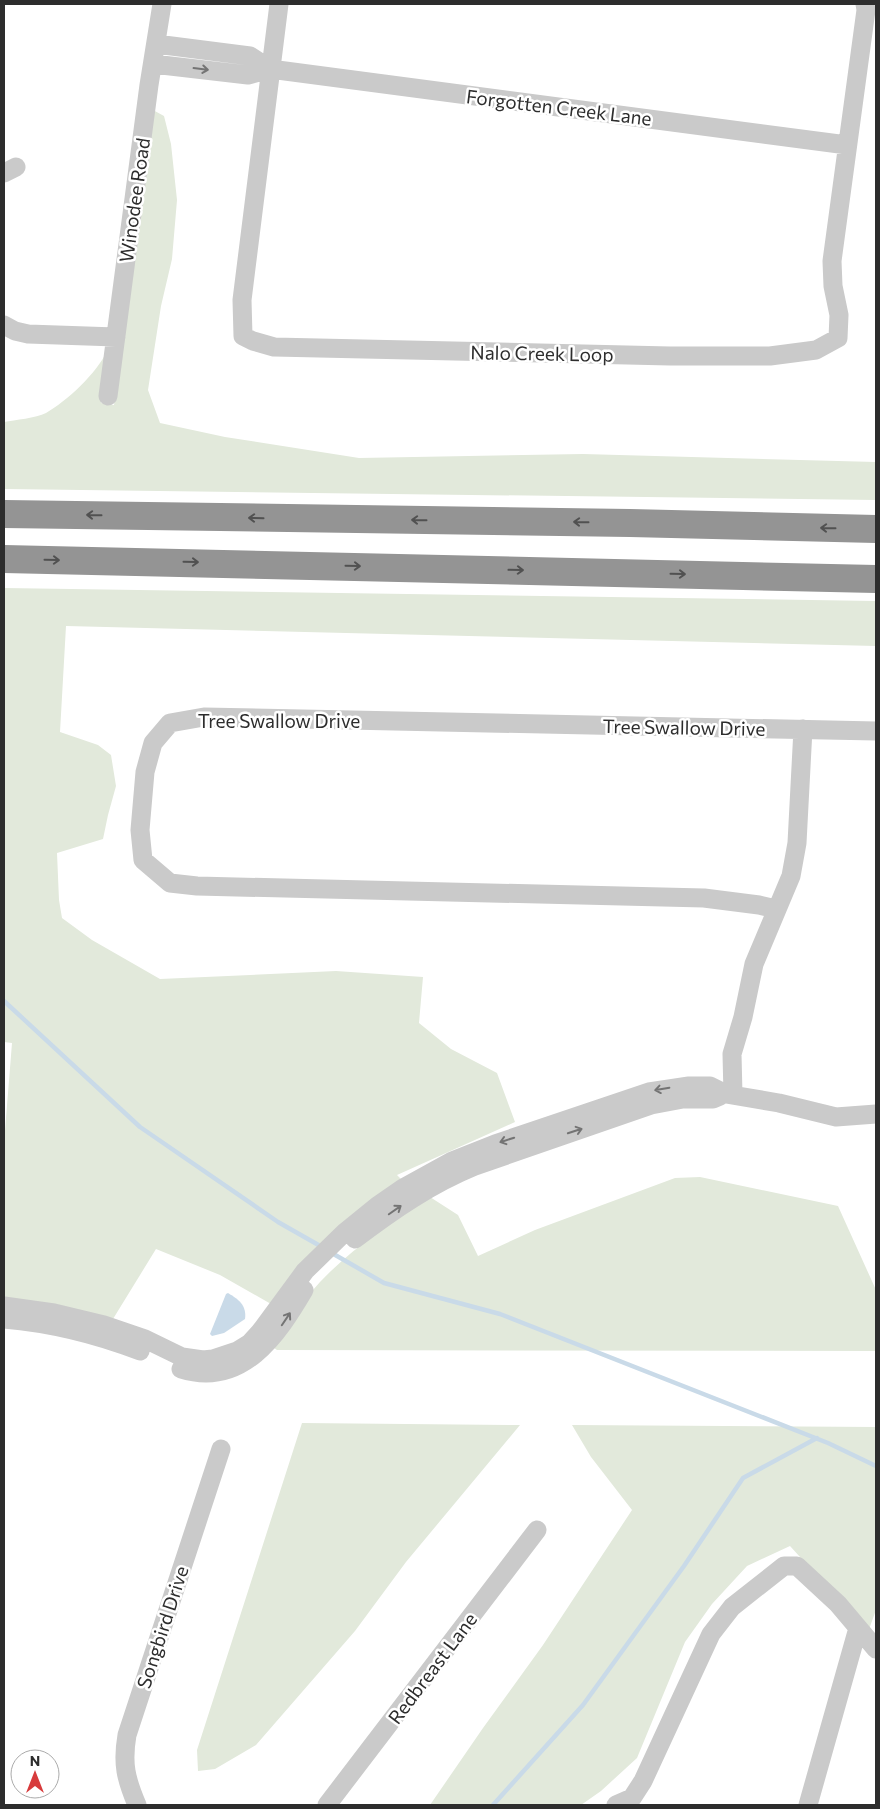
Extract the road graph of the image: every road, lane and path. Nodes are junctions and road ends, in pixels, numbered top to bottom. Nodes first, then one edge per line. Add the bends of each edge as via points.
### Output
1 (162, 4) edge
2 (279, 4) edge
3 (865, 4) edge
4 (156, 44) junction
5 (153, 64) junction
6 (270, 69) junction
7 (847, 145) junction
8 (4, 325) edge
9 (116, 337) junction
10 (108, 396) dead end
11 (4, 514) edge
12 (876, 530) edge
13 (4, 559) edge
14 (876, 579) edge
15 (803, 729) junction
16 (876, 731) edge
17 (776, 909) junction
18 (730, 1094) junction
19 (876, 1114) edge
20 (4, 1306) edge
21 (4, 1319) edge
22 (143, 1345) junction
23 (221, 1449) dead end
24 (537, 1530) dead end
25 (858, 1628) junction
26 (875, 1647) edge
27 (137, 1805) edge
28 (327, 1805) edge
29 (616, 1805) edge
30 (808, 1805) edge

1 - 4 street, Winodee Road
2 - 6 street, Nalo Creek Loop
3 - 7 street, Nalo Creek Loop
4 - 5 street, Winodee Road
4 - 6 street, Forgotten Creek Lane via 250,56
5 -> 6 street, Forgotten Creek Lane via 248,75
5 - 9 street, Winodee Road
6 - 7 street, Forgotten Creek Lane
6 - 7 street, Nalo Creek Loop via 242,300 242,336 274,347 679,356 770,356 816,350 838,338 839,314 832,261
8 - 9 street via 28,334
9 - 10 street, Winodee Road
12 -> 11 highway
13 -> 14 highway
15 - 16 street, Tree Swallow Drive
15 - 17 street via 797,843 791,876
15 - 17 street, Tree Swallow Drive via 204,717 170,723 153,743 145,772 140,830 143,860 170,883 704,898
17 - 18 street via 754,964 732,1054
18 - 19 street via 836,1117
18 - 22 street via 713,1099 683,1099 625,1107 536,1137 456,1174 350,1235 309,1274 277,1333 248,1359 227,1369 206,1374 176,1368
20 - 22 street via 80,1318 120,1329
21 - 22 street
23 - 27 street, Songbird Drive via 127,1735 124,1769
24 - 28 street, Redbreast Lane
25 - 26 street
25 - 29 street via 838,1604 797,1566 784,1566 732,1606 711,1634 643,1781 632,1798
25 - 30 street

